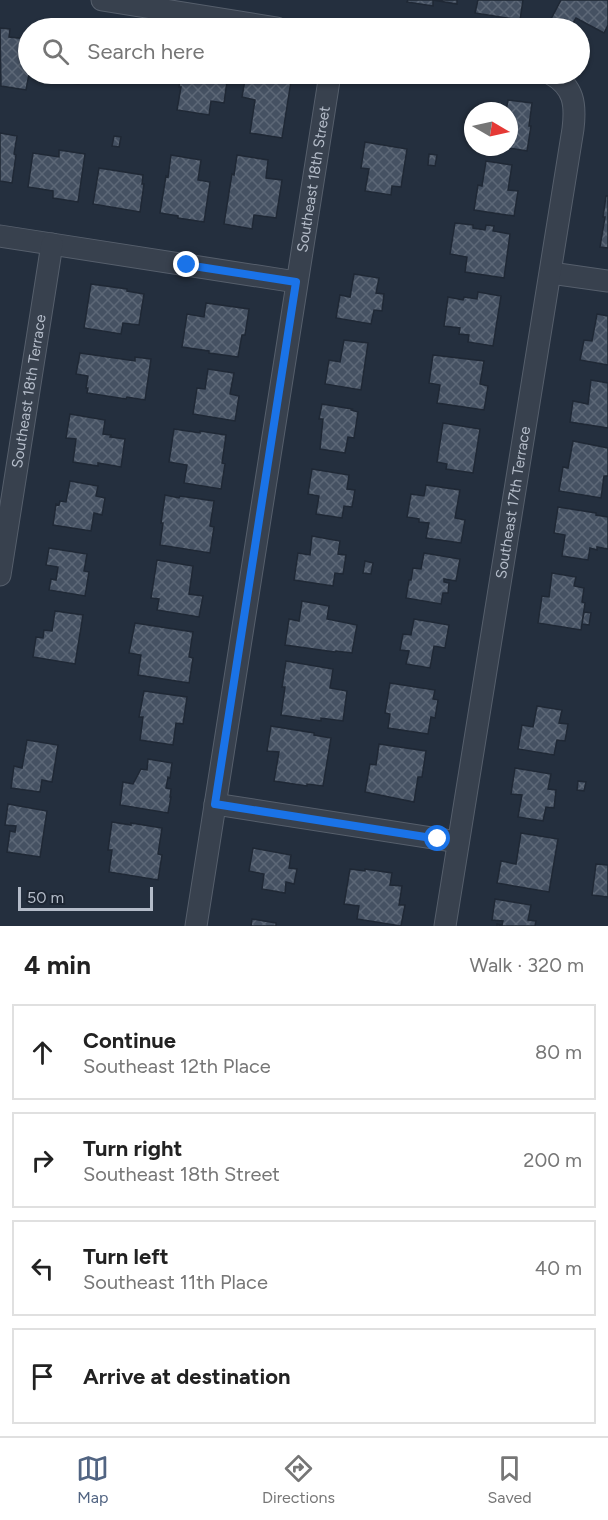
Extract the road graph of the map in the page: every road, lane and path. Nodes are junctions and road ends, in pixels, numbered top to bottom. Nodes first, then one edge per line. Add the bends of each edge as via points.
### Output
1 (102, 0) edge
2 (215, 18) edge
3 (328, 84) edge
4 (562, 84) edge
5 (0, 236) edge
6 (52, 244) junction
7 (550, 273) junction
8 (608, 281) edge
9 (296, 282) junction
10 (0, 574) edge
11 (215, 804) junction
12 (458, 842) junction
13 (196, 926) edge
14 (445, 926) edge

1 - 2 street
3 - 9 street, Southeast 18th Street
4 - 7 street, Southeast 17th Terrace via 572,97 574,117
5 - 6 street
6 - 9 street
6 - 10 street, Southeast 18th Terrace
7 - 8 street
7 - 12 street, Southeast 17th Terrace
9 - 11 street, Southeast 18th Street
11 - 12 street
11 - 13 street, Southeast 18th Street
12 - 14 street, Southeast 17th Terrace

